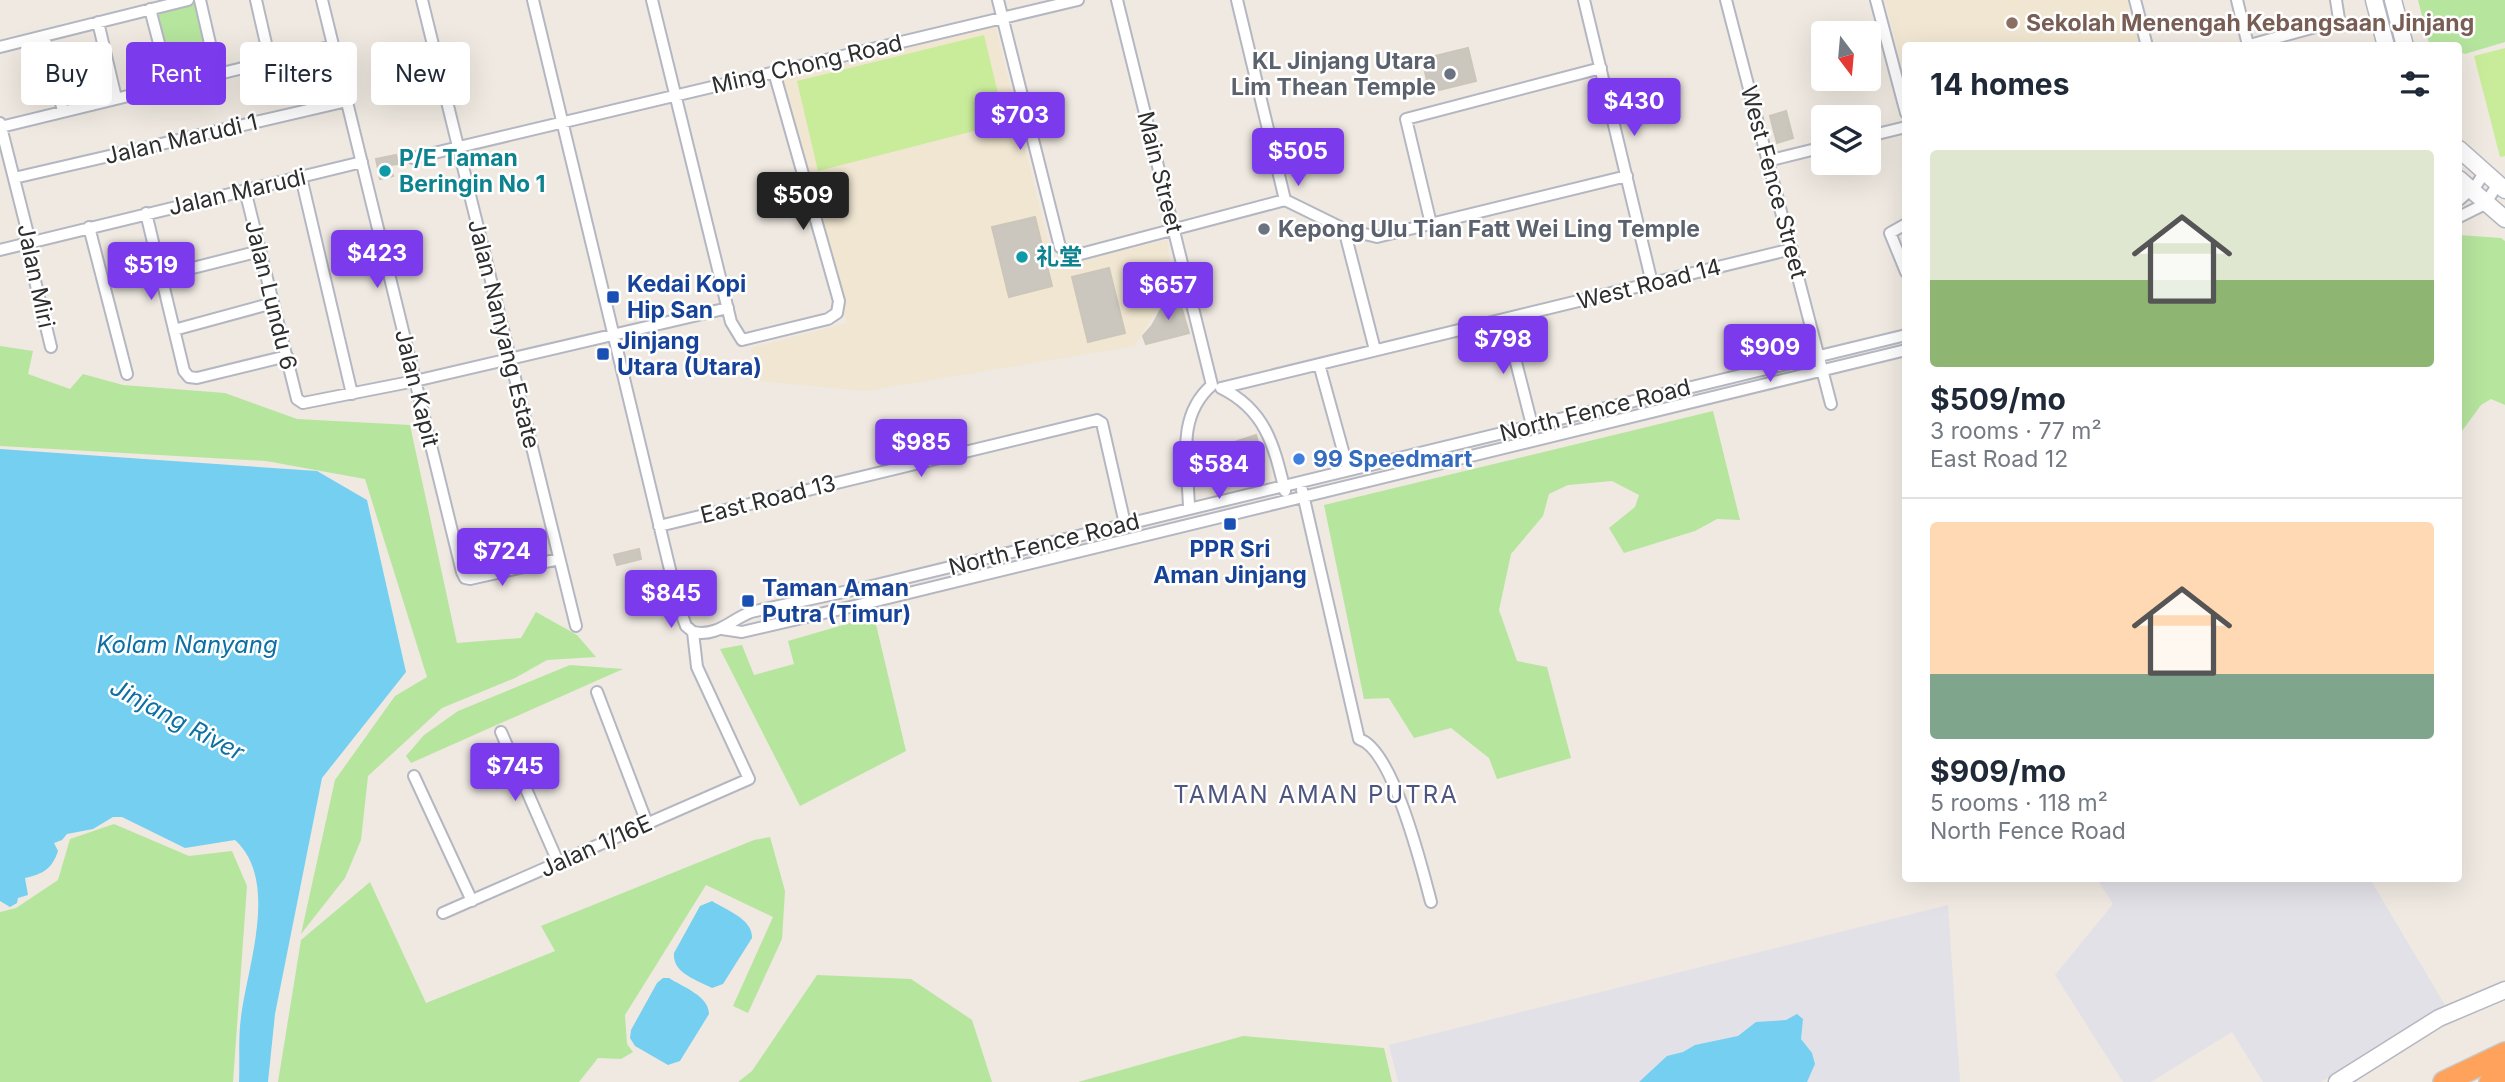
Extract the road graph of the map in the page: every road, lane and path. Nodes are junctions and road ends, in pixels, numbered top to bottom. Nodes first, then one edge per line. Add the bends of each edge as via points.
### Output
1 (188, 0) edge
2 (200, 0) edge
3 (256, 0) edge
4 (322, 0) edge
5 (422, 0) edge
6 (533, 0) edge
7 (652, 0) edge
8 (998, 0) edge
9 (1078, 0) edge
10 (1117, 0) edge
11 (1237, 0) edge
12 (1584, 0) edge
13 (1726, 0) edge
14 (1876, 0) edge
15 (2135, 0) edge
16 (2237, 0) edge
17 (2336, 0) edge
18 (2374, 0) edge
19 (2393, 0) edge
20 (150, 9) junction
21 (1003, 18) junction
22 (98, 22) junction
23 (44, 36) junction
24 (2384, 38) edge
25 (159, 42) edge
26 (210, 42) edge
27 (266, 42) edge
28 (332, 42) edge
29 (2146, 42) edge
30 (2246, 42) edge
31 (2258, 42) edge
32 (2404, 42) edge
33 (0, 47) edge
34 (1601, 68) junction
35 (774, 72) junction
36 (126, 96) edge
37 (676, 96) junction
38 (116, 98) junction
39 (1902, 98) edge
40 (330, 105) edge
41 (348, 105) edge
42 (63, 111) junction
43 (563, 122) junction
44 (1, 125) edge
45 (1902, 128) edge
46 (1881, 133) edge
47 (458, 147) junction
48 (1811, 150) edge
49 (2462, 152) edge
50 (413, 158) dead end
51 (1767, 161) junction
52 (362, 162) junction
53 (2484, 173) junction
54 (1627, 176) junction
55 (301, 177) junction
56 (14, 178) junction
57 (2501, 187) edge
58 (245, 190) junction
59 (2463, 190) edge
60 (1285, 200) junction
61 (2485, 204) junction
62 (146, 213) junction
63 (2462, 216) edge
64 (2505, 219) edge
65 (1431, 224) junction
66 (89, 226) junction
67 (1902, 226) edge
68 (1174, 229) junction
69 (1344, 229) junction
70 (30, 242) junction
71 (1792, 249) junction
72 (0, 250) edge
73 (260, 251) junction
74 (1902, 262) edge
75 (161, 276) junction
76 (1652, 283) junction
77 (273, 303) junction
78 (728, 308) junction
79 (1505, 319) junction
80 (174, 330) junction
81 (614, 336) junction
82 (1902, 336) edge
83 (51, 348) dead end
84 (1375, 350) junction
85 (1902, 351) edge
86 (286, 356) junction
87 (1819, 356) junction
88 (510, 359) junction
89 (1319, 364) junction
90 (1823, 371) junction
91 (127, 374) dead end
92 (415, 381) junction
93 (1714, 381) junction
94 (1216, 386) junction
95 (352, 394) junction
96 (1718, 397) junction
97 (1831, 404) dead end
98 (1532, 425) junction
99 (1348, 470) junction
100 (1300, 481) junction
101 (1284, 485) junction
102 (1304, 496) junction
103 (1287, 500) junction
104 (1189, 508) junction
105 (1125, 524) junction
106 (660, 526) junction
107 (559, 559) junction
108 (576, 626) dead end
109 (722, 629) junction
110 (694, 632) junction
111 (597, 692) dead end
112 (501, 732) dead end
113 (414, 776) dead end
114 (647, 823) junction
115 (558, 862) junction
116 (472, 901) junction
117 (1431, 902) dead end
118 (443, 913) dead end
119 (2505, 990) edge
120 (2505, 1053) edge
121 (2505, 1075) edge
122 (2337, 1082) edge
123 (2444, 1082) edge
124 (2490, 1082) edge

1 - 20 street
2 - 26 street
3 - 27 street
4 - 28 street, Jalan Kapit
5 - 47 street, Jalan Nanyang Estate
6 - 43 street
7 - 37 street
8 - 21 street
9 - 21 street, Ming Chong Road
10 - 68 street, Main Street
11 - 60 street
12 - 34 street
13 - 51 street, West Fence Street
14 - 39 street
15 - 29 street
16 - 30 street
17 - 31 street via 2339,19
18 - 24 street
19 - 32 street
20 - 22 street
20 - 25 street
21 - 35 street, Ming Chong Road
21 - 68 street via 1060,247 1073,256
22 - 23 street
22 - 38 street
23 - 33 street
23 - 42 street
34 - 54 street
34 - 65 street via 1406,119
35 - 37 street, Ming Chong Road
35 - 78 street via 839,301 837,313 742,340
36 - 38 street
37 - 43 street, Ming Chong Road
37 - 78 street
38 - 42 street
40 - 56 street, Jalan Marudi 1
41 - 52 street, Jalan Kapit
42 - 44 street
43 - 47 street, Ming Chong Road
43 - 81 street
44 - 56 street, Jalan Miri
45 - 46 street
47 - 50 street, Ming Chong Road
47 - 88 street, Jalan Nanyang Estate
48 - 51 street
49 - 53 street
51 - 71 street, West Fence Street
52 - 55 street, Jalan Marudi
52 - 92 street, Jalan Kapit
53 - 57 street
53 - 59 street
54 - 65 street
54 - 76 street
55 - 58 street, Jalan Marudi
55 - 95 street
56 - 70 street, Jalan Miri
57 - 61 street
58 - 62 street, Jalan Marudi
58 - 73 street, Jalan Lundu 6
59 - 61 street
60 - 68 street
60 - 69 street
61 - 63 street
61 - 64 street
62 - 66 street, Jalan Marudi
62 - 75 street
65 - 69 street via 1377,237
66 - 70 street, Jalan Marudi
66 - 91 street
67 - 74 street via 1890,233
68 - 94 street, Main Street
69 - 84 street
70 - 72 street, Jalan Marudi
70 - 83 street, Jalan Miri via 29,256
71 - 76 street, West Road 14
71 - 87 street, West Fence Street
73 - 75 street
73 - 77 street, Jalan Lundu 6
75 - 80 street
76 - 79 street, West Road 14
77 - 80 street
77 - 86 street, Jalan Lundu 6
78 - 81 street
79 - 84 street, West Road 14
79 - 98 street
80 - 86 street via 188,377
81 - 88 street
81 - 106 street
82 - 87 street, North Fence Road
84 - 89 street, West Road 14
85 - 90 street, North Fence Road
86 - 95 street, Jalan Lundu 6 via 297,399 311,404
87 - 90 street, West Fence Street
87 - 93 street, North Fence Road
88 - 92 street
88 - 107 street, Jalan Nanyang Estate
89 - 94 street, West Road 14
89 - 99 street
90 - 96 street, North Fence Road
90 - 97 street, West Fence Street
92 - 95 street
92 - 107 street, Jalan Kapit via 465,578
93 - 96 street
93 - 98 street, North Fence Road
94 - 101 street via 1235,394 1266,428
94 - 104 street via 1200,396 1189,415 1185,440
96 - 102 street, North Fence Road
98 - 99 street, North Fence Road
99 - 100 street, North Fence Road
100 - 101 street, North Fence Road
100 - 102 street
101 - 103 street
101 - 104 street, North Fence Road
102 - 103 street, North Fence Road
102 - 117 street via 1359,738 1368,741 1382,761 1405,813
103 - 109 street, North Fence Road via 742,632
104 - 105 street, North Fence Road
105 - 106 street, East Road 13 via 1097,420
105 - 109 street, North Fence Road via 751,612
106 - 110 street via 679,607
107 - 108 street, Jalan Nanyang Estate
109 - 110 street, North Fence Road via 710,634
110 - 114 street, Jalan 1/16E via 696,667 749,779
111 - 114 street
112 - 115 street
113 - 116 street
114 - 115 street, Jalan 1/16E
115 - 116 street, Jalan 1/16E
116 - 118 street, Jalan 1/16E
119 - 122 street via 2439,1018
120 - 123 highway
121 - 124 highway

